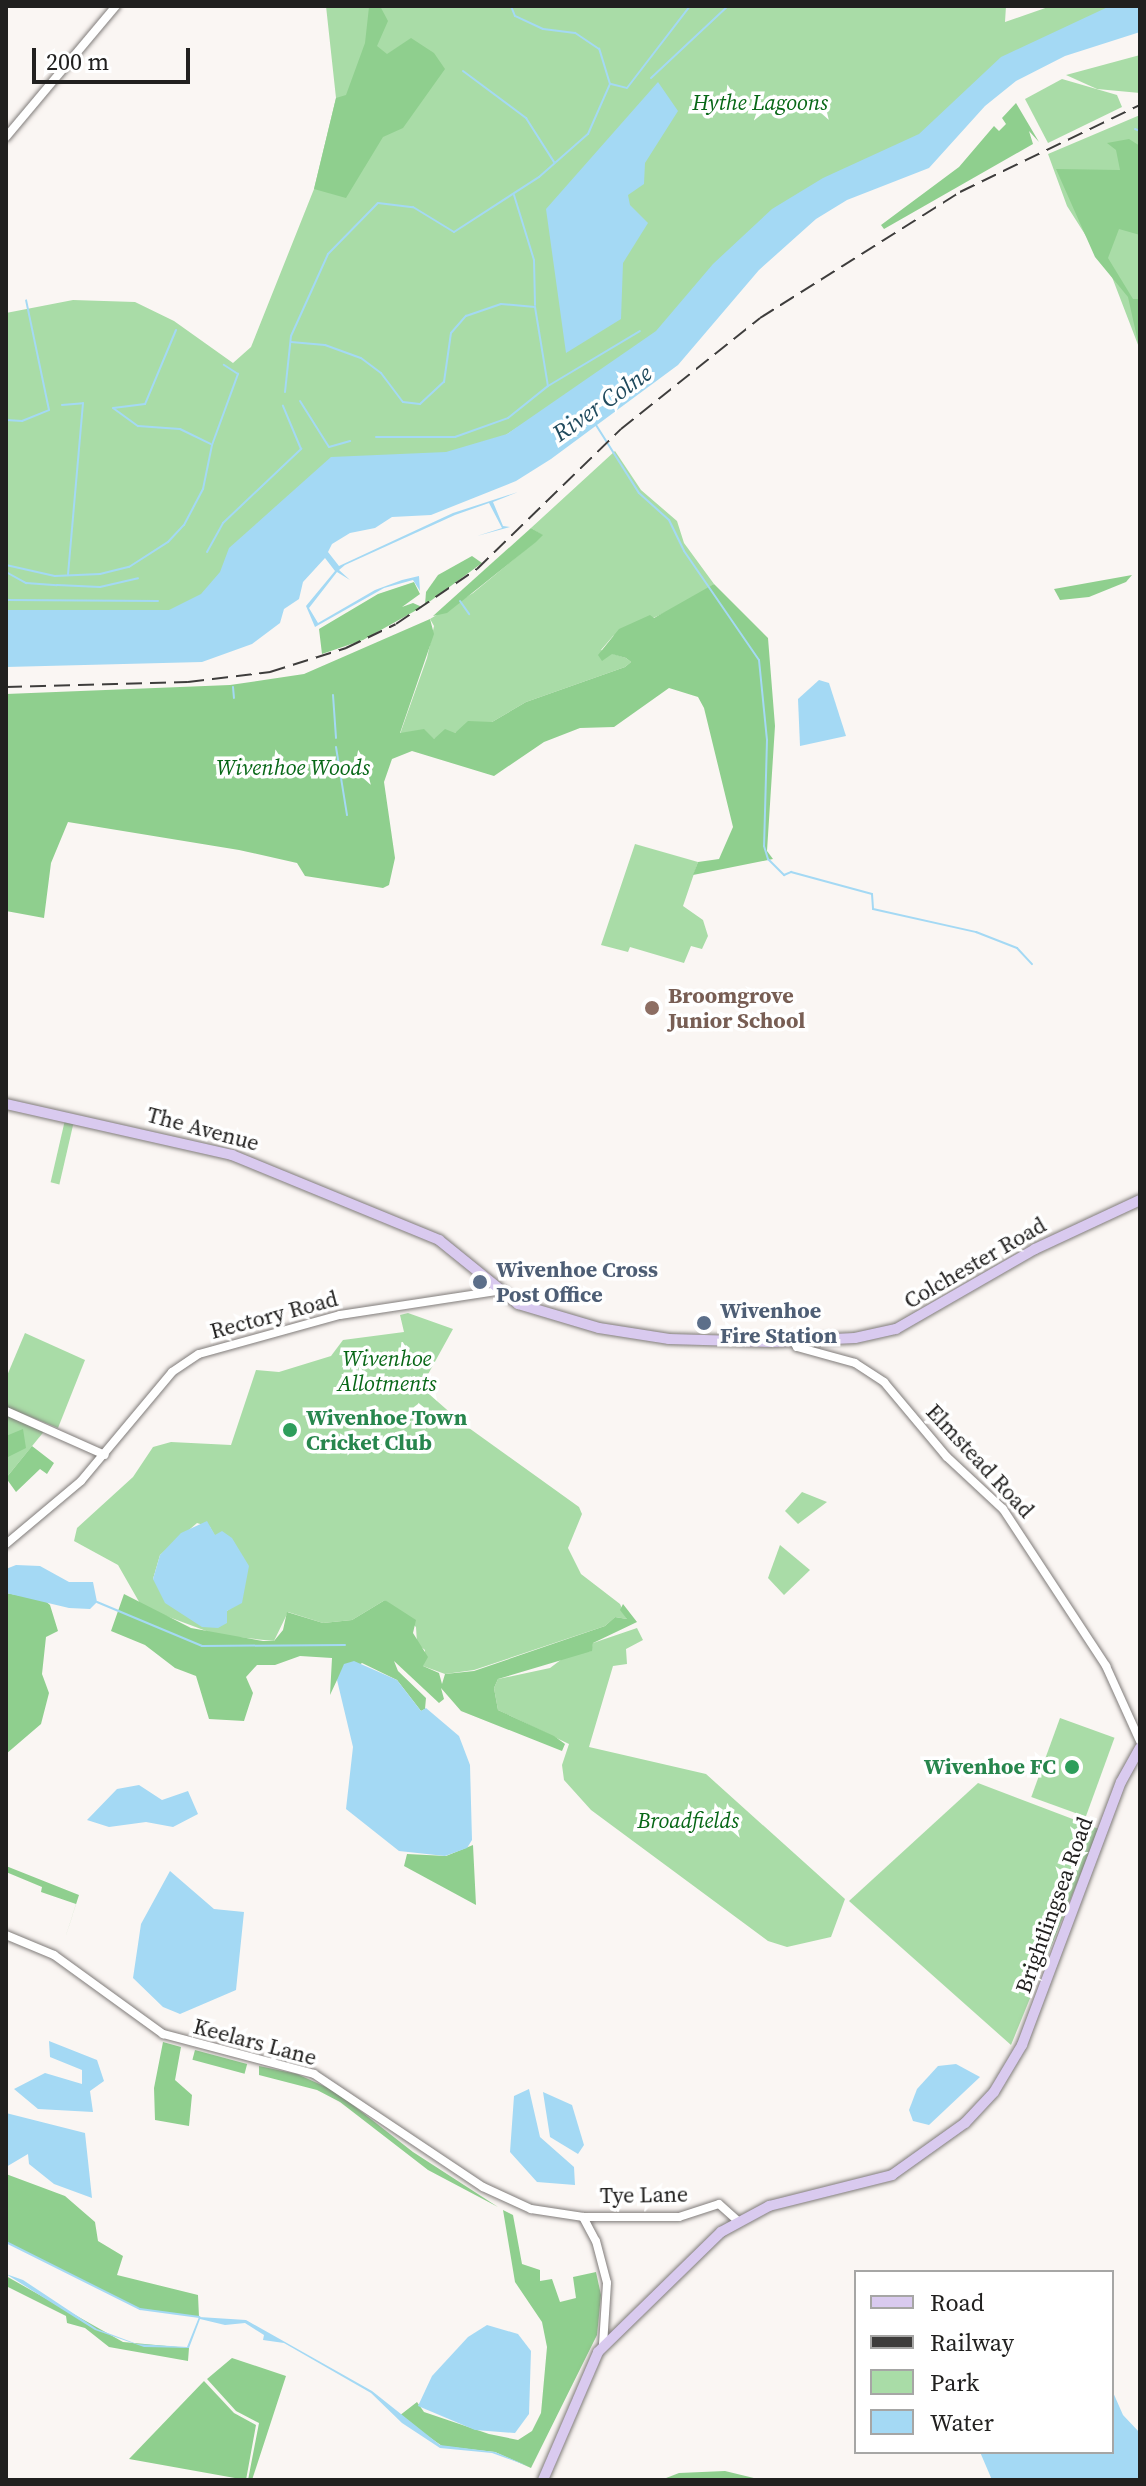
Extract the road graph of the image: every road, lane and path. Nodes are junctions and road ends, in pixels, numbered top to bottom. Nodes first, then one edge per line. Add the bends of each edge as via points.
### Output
1 (116, 6) edge
2 (6, 137) edge
3 (6, 1104) edge
4 (1140, 1200) edge
5 (496, 1291) junction
6 (793, 1341) junction
7 (6, 1411) edge
8 (105, 1455) junction
9 (6, 1544) edge
10 (1140, 1741) edge
11 (1140, 1748) edge
12 (6, 1935) edge
13 (583, 2217) junction
14 (737, 2220) junction
15 (603, 2345) junction
16 (543, 2480) edge

1 - 2 street
3 - 5 main road, The Avenue via 209,1148 383,1215 458,1252
4 - 6 main road, Colchester Road via 1022,1256 906,1326 865,1336
5 - 6 main road, Colchester Road via 530,1309 614,1331 669,1339
5 - 8 street, Rectory Road via 340,1315 209,1350 172,1372
6 - 10 street, Elmstead Road via 797,1347 855,1363 884,1382 947,1457 1003,1509 1106,1666
7 - 8 street
8 - 9 street, Rectory Road
11 - 14 main road, Brightlingsea Road via 1125,1772 1037,2008 1005,2077 971,2117 914,2162 877,2181 778,2204
12 - 13 street, Keelars Lane via 54,1955 167,2036 314,2074 483,2187 531,2209
13 - 14 street, Tye Lane via 679,2217 719,2204
13 - 15 street, Tye Lane via 596,2241 607,2283
14 - 15 main road
15 - 16 main road

